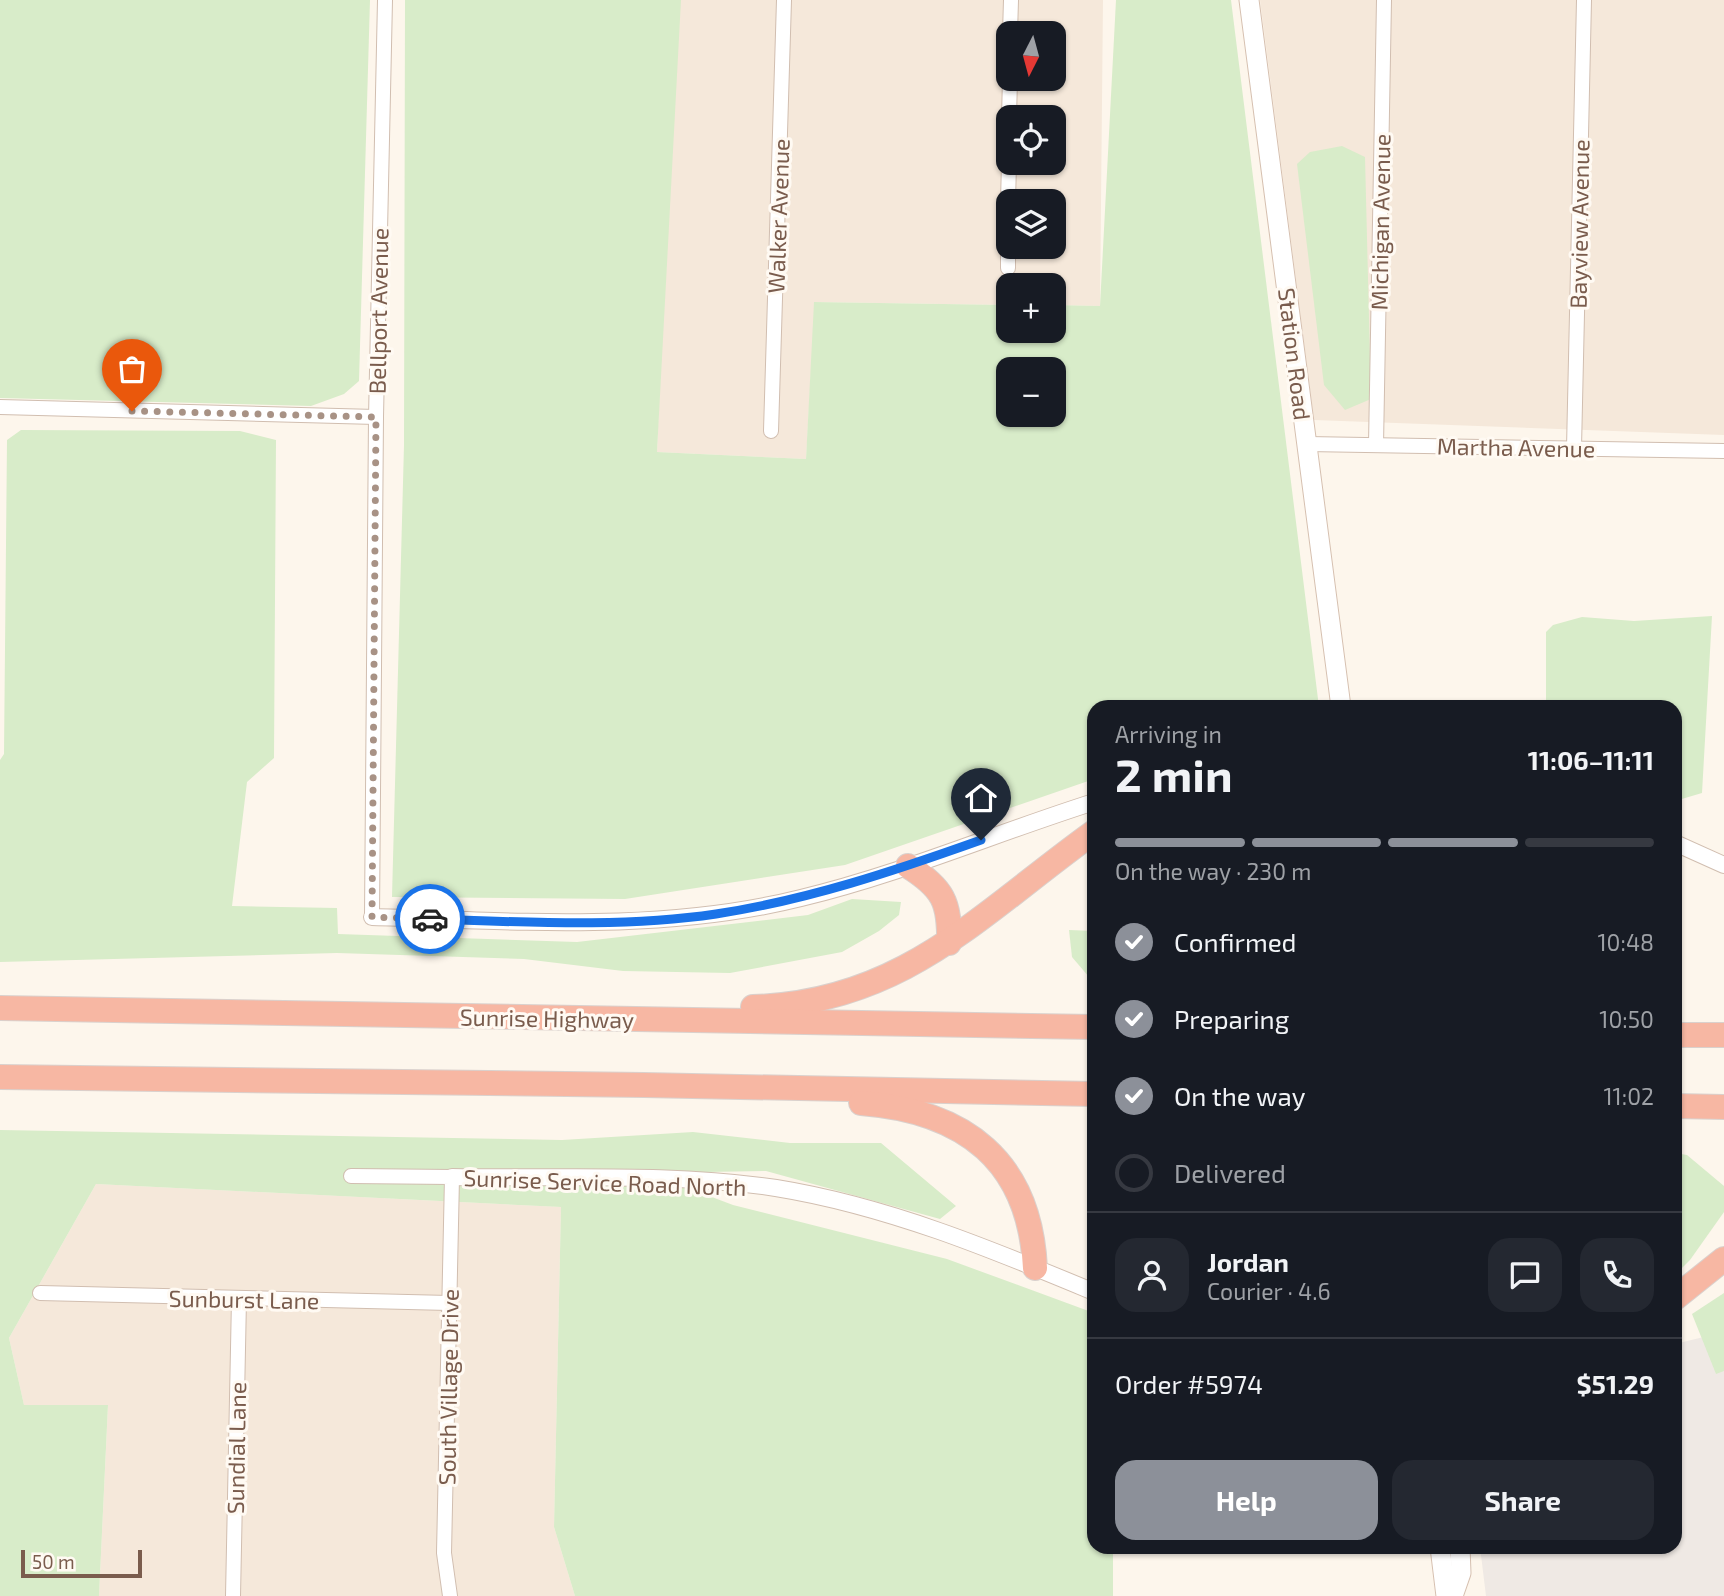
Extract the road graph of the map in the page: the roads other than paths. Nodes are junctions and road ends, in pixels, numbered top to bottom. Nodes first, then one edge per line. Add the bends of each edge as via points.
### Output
1 (385, 0) edge
2 (784, 0) edge
3 (1011, 0) edge
4 (1249, 0) edge
5 (1384, 0) edge
6 (1584, 0) edge
7 (1010, 21) edge
8 (1008, 259) edge
9 (1008, 268) dead end
10 (0, 407) edge
11 (376, 417) junction
12 (771, 431) dead end
13 (1307, 444) junction
14 (1376, 445) junction
15 (1574, 448) junction
16 (1724, 451) edge
17 (1340, 700) edge
18 (1087, 804) edge
19 (1087, 837) edge
20 (1682, 846) edge
21 (1724, 865) edge
22 (908, 866) junction
23 (372, 917) joint
24 (948, 943) junction
25 (0, 1008) edge
26 (569, 1018) junction
27 (1087, 1027) edge
28 (1682, 1035) edge
29 (1724, 1035) edge
30 (0, 1077) edge
31 (645, 1085) junction
32 (1087, 1094) edge
33 (1682, 1106) edge
34 (1724, 1107) edge
35 (351, 1176) dead end
36 (452, 1177) junction
37 (1724, 1259) edge
38 (1035, 1268) junction
39 (1087, 1289) edge
40 (1682, 1292) edge
41 (40, 1293) dead end
42 (239, 1299) junction
43 (449, 1303) junction
44 (1441, 1554) edge
45 (1460, 1554) edge
46 (233, 1596) edge
47 (450, 1596) edge
48 (1446, 1596) edge
49 (1453, 1596) edge

1 - 11 street, Bellport Avenue
2 - 12 street, Walker Avenue
3 - 7 street
4 - 13 main road, Station Road
5 - 14 street, Michigan Avenue
6 - 15 street, Bayview Avenue
8 - 9 street
10 - 11 street
11 - 23 street, Bellport Avenue
13 - 14 street, Martha Avenue
13 - 17 main road, Station Road
14 - 15 street, Martha Avenue
15 - 16 street, Martha Avenue
18 - 22 street
19 - 24 highway
20 - 21 street
22 - 23 street via 800,899 714,915 566,923
22 - 24 highway via 927,878 945,900
24 - 26 highway via 871,985 819,1000
25 - 26 highway, Sunrise Highway
26 - 27 highway, Sunrise Highway
28 - 29 highway
30 - 31 highway
31 - 32 highway
31 - 38 highway via 869,1103 958,1130 992,1154 1016,1185 1028,1211
33 - 34 highway
35 - 36 street, Sunrise Service Road North
36 - 38 street, Sunrise Service Road North via 697,1181 776,1188 869,1208
36 - 43 street, South Village Drive
37 - 40 highway
38 - 39 street, Sunrise Service Road North
41 - 42 street, Sunburst Lane
42 - 43 street, Sunburst Lane
42 - 46 street, Sundial Lane
43 - 47 street, South Village Drive via 444,1553
44 - 48 main road
45 - 49 main road via 1461,1573

